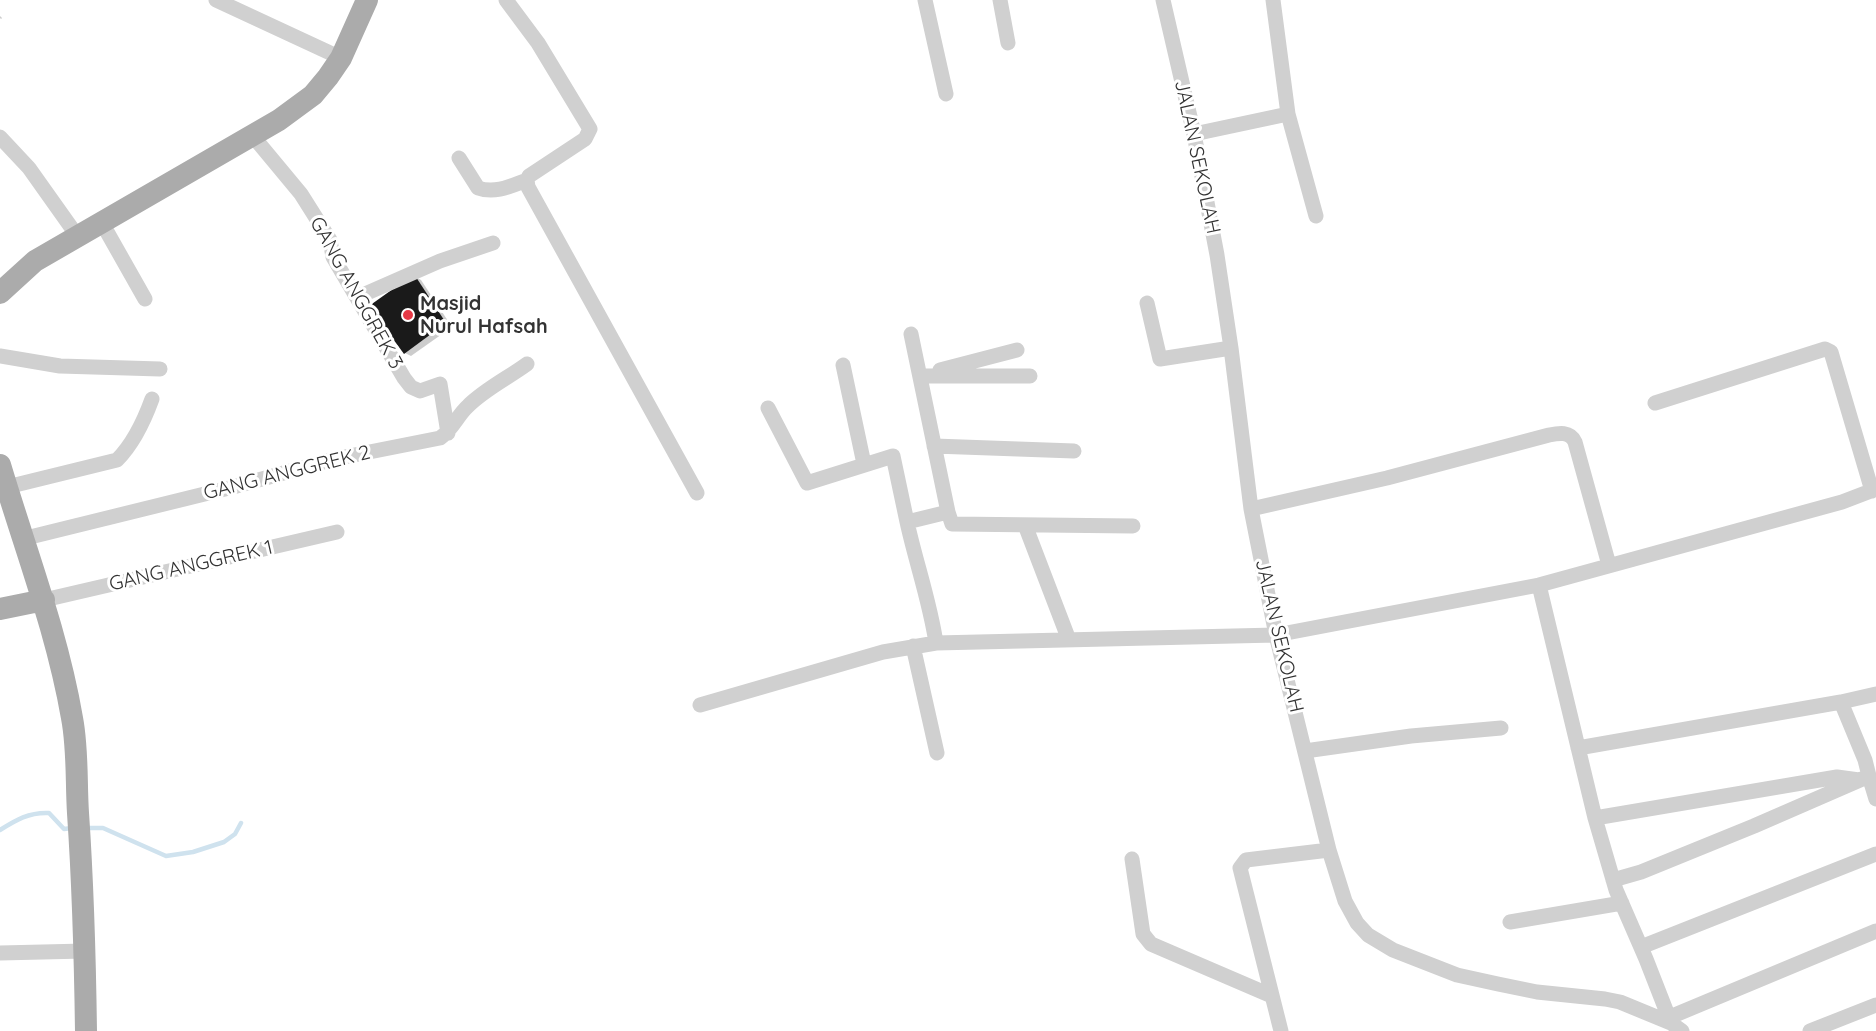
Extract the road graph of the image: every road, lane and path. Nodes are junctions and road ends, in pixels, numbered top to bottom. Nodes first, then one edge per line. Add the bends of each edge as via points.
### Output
1 (216, 0) edge
2 (368, 0) edge
3 (506, 0) edge
4 (926, 0) edge
5 (1000, 0) edge
6 (1163, 0) edge
7 (1273, 0) edge
8 (1008, 43) dead end
9 (341, 58) junction
10 (946, 94) dead end
11 (1288, 114) junction
12 (1194, 134) junction
13 (252, 135) junction
14 (0, 137) edge
15 (459, 158) dead end
16 (527, 180) junction
17 (1316, 216) dead end
18 (102, 223) junction
19 (78, 237) junction
20 (493, 243) dead end
21 (0, 293) edge
22 (358, 297) junction
23 (146, 299) dead end
24 (1147, 303) dead end
25 (911, 334) dead end
26 (1231, 348) junction
27 (1017, 350) dead end
28 (0, 356) edge
29 (527, 364) dead end
30 (843, 365) dead end
31 (160, 369) dead end
32 (920, 376) junction
33 (1030, 376) dead end
34 (152, 399) dead end
35 (1655, 403) dead end
36 (768, 408) dead end
37 (448, 433) junction
38 (934, 446) junction
39 (1074, 451) dead end
40 (864, 464) junction
41 (0, 465) edge
42 (7, 487) junction
43 (1874, 490) edge
44 (697, 493) dead end
45 (1251, 508) junction
46 (948, 512) junction
47 (907, 522) junction
48 (1025, 525) junction
49 (1133, 526) dead end
50 (337, 532) dead end
51 (22, 539) junction
52 (1609, 565) junction
53 (1539, 585) junction
54 (44, 600) junction
55 (0, 609) edge
56 (1276, 635) junction
57 (1069, 640) junction
58 (936, 643) junction
59 (913, 646) junction
60 (1876, 694) edge
61 (1841, 702) junction
62 (700, 705) dead end
63 (1501, 728) dead end
64 (1578, 748) junction
65 (1305, 751) junction
66 (937, 753) dead end
67 (1864, 778) junction
68 (1876, 799) edge
69 (1595, 818) junction
70 (1329, 850) junction
71 (1876, 854) edge
72 (1132, 859) dead end
73 (1613, 879) junction
74 (1622, 903) junction
75 (1510, 922) dead end
76 (1876, 931) edge
77 (1641, 947) junction
78 (85, 951) junction
79 (0, 953) edge
80 (1272, 996) junction
81 (1876, 1005) edge
82 (1674, 1024) edge
83 (86, 1031) edge
84 (1281, 1031) edge
85 (1810, 1031) edge

1 - 9 street
2 - 9 main road
3 - 16 street via 538,43 590,129 585,139
4 - 10 street
5 - 8 street
6 - 12 street, JALAN SEKOLAH
7 - 11 street
9 - 13 main road via 313,95
11 - 12 street
11 - 17 street
12 - 26 street, JALAN SEKOLAH
13 - 18 main road
13 - 22 street, GANG ANGGREK 3 via 301,194 330,240 333,257
14 - 19 street via 29,168
15 - 16 street via 483,190 496,191
16 - 44 street
18 - 19 main road
18 - 23 street
19 - 21 main road via 35,261
20 - 22 street
22 - 37 street, GANG ANGGREK 3 via 411,387 420,391 440,384
24 - 26 street via 1160,359
25 - 32 street
26 - 45 street, JALAN SEKOLAH
27 - 32 street
28 - 31 street via 60,366
29 - 37 street via 470,404
30 - 40 street
32 - 33 street
32 - 38 street
34 - 42 street via 127,450 117,460
35 - 43 street via 1828,350
36 - 40 street via 807,483
37 - 51 street, GANG ANGGREK 2
38 - 39 street
38 - 46 street
40 - 47 street via 893,456
41 - 42 main road
42 - 51 main road
43 - 52 street
45 - 52 street via 1387,478 1549,435 1568,434 1575,442
45 - 56 street, JALAN SEKOLAH
46 - 47 street
46 - 48 street via 951,524
47 - 58 street
48 - 49 street
48 - 57 street
50 - 54 street, GANG ANGGREK 1
51 - 54 main road
52 - 53 street
53 - 56 street
53 - 64 street
54 - 55 main road
54 - 78 main road via 73,721
56 - 57 street
56 - 65 street, JALAN SEKOLAH
57 - 58 street
58 - 59 street
59 - 62 street
59 - 66 street
60 - 61 street
61 - 64 street
61 - 67 street via 1865,760
63 - 65 street
64 - 69 street
65 - 70 street, JALAN SEKOLAH
67 - 68 street
67 - 69 street via 1837,777
67 - 73 street via 1641,872
69 - 73 street
70 - 80 street via 1246,860 1240,864
70 - 82 street, JALAN SEKOLAH via 1345,901 1357,923 1392,951 1456,975 1537,992 1620,1002
71 - 77 street
72 - 80 street via 1146,940
73 - 74 street
74 - 75 street
74 - 77 street
76 - 82 street
77 - 82 street
78 - 79 street
78 - 83 main road
80 - 84 street
81 - 85 street

